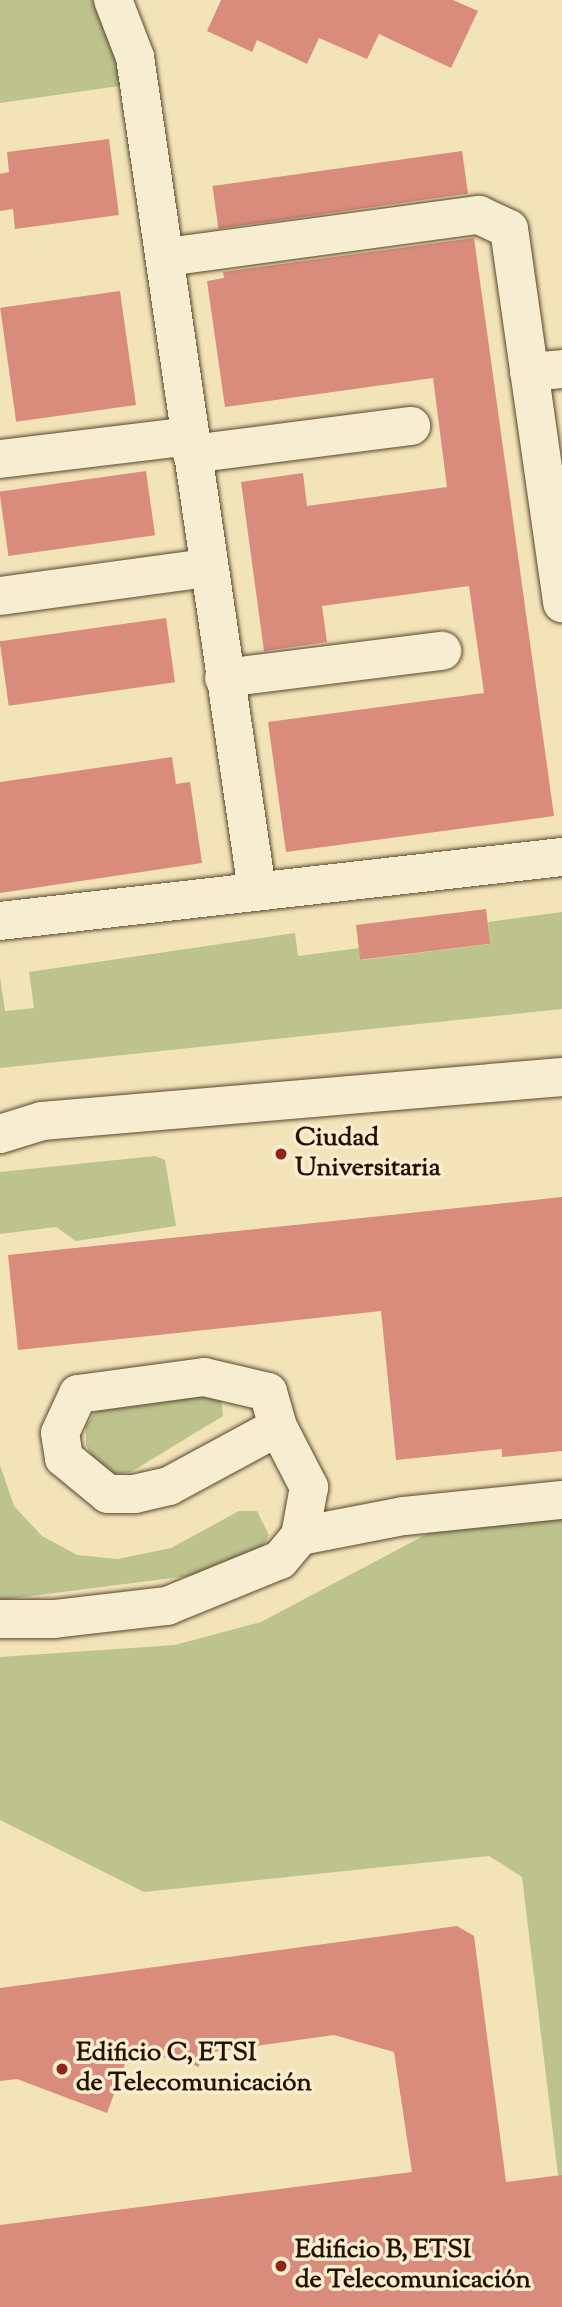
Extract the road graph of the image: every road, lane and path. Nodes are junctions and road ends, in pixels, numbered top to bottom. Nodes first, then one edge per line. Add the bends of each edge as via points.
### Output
1 (113, 0) edge
2 (167, 257) junction
3 (545, 371) edge
4 (411, 426) dead end
5 (191, 445) junction
6 (0, 459) edge
7 (207, 568) junction
8 (0, 596) edge
9 (562, 603) edge
10 (442, 651) dead end
11 (224, 678) junction
12 (562, 858) edge
13 (257, 890) junction
14 (0, 921) edge
15 (562, 1077) edge
16 (0, 1134) edge
17 (278, 1427) junction
18 (562, 1500) edge
19 (300, 1536) junction
20 (0, 1619) edge

1 - 2 lane via 135,57
2 - 3 lane via 479,215 509,229
2 - 5 lane
3 - 9 lane
4 - 5 lane
5 - 6 lane
5 - 7 lane
7 - 8 lane
7 - 11 lane
10 - 11 lane
11 - 13 lane
12 - 13 lane
13 - 14 lane
15 - 16 lane via 42,1121
17 - 17 lane via 268,1392 204,1377 78,1394 60,1433 64,1458 82,1478 108,1494 135,1494 169,1486
17 - 19 lane via 309,1487
18 - 19 lane via 404,1516
19 - 20 lane via 280,1560 167,1606 54,1619

